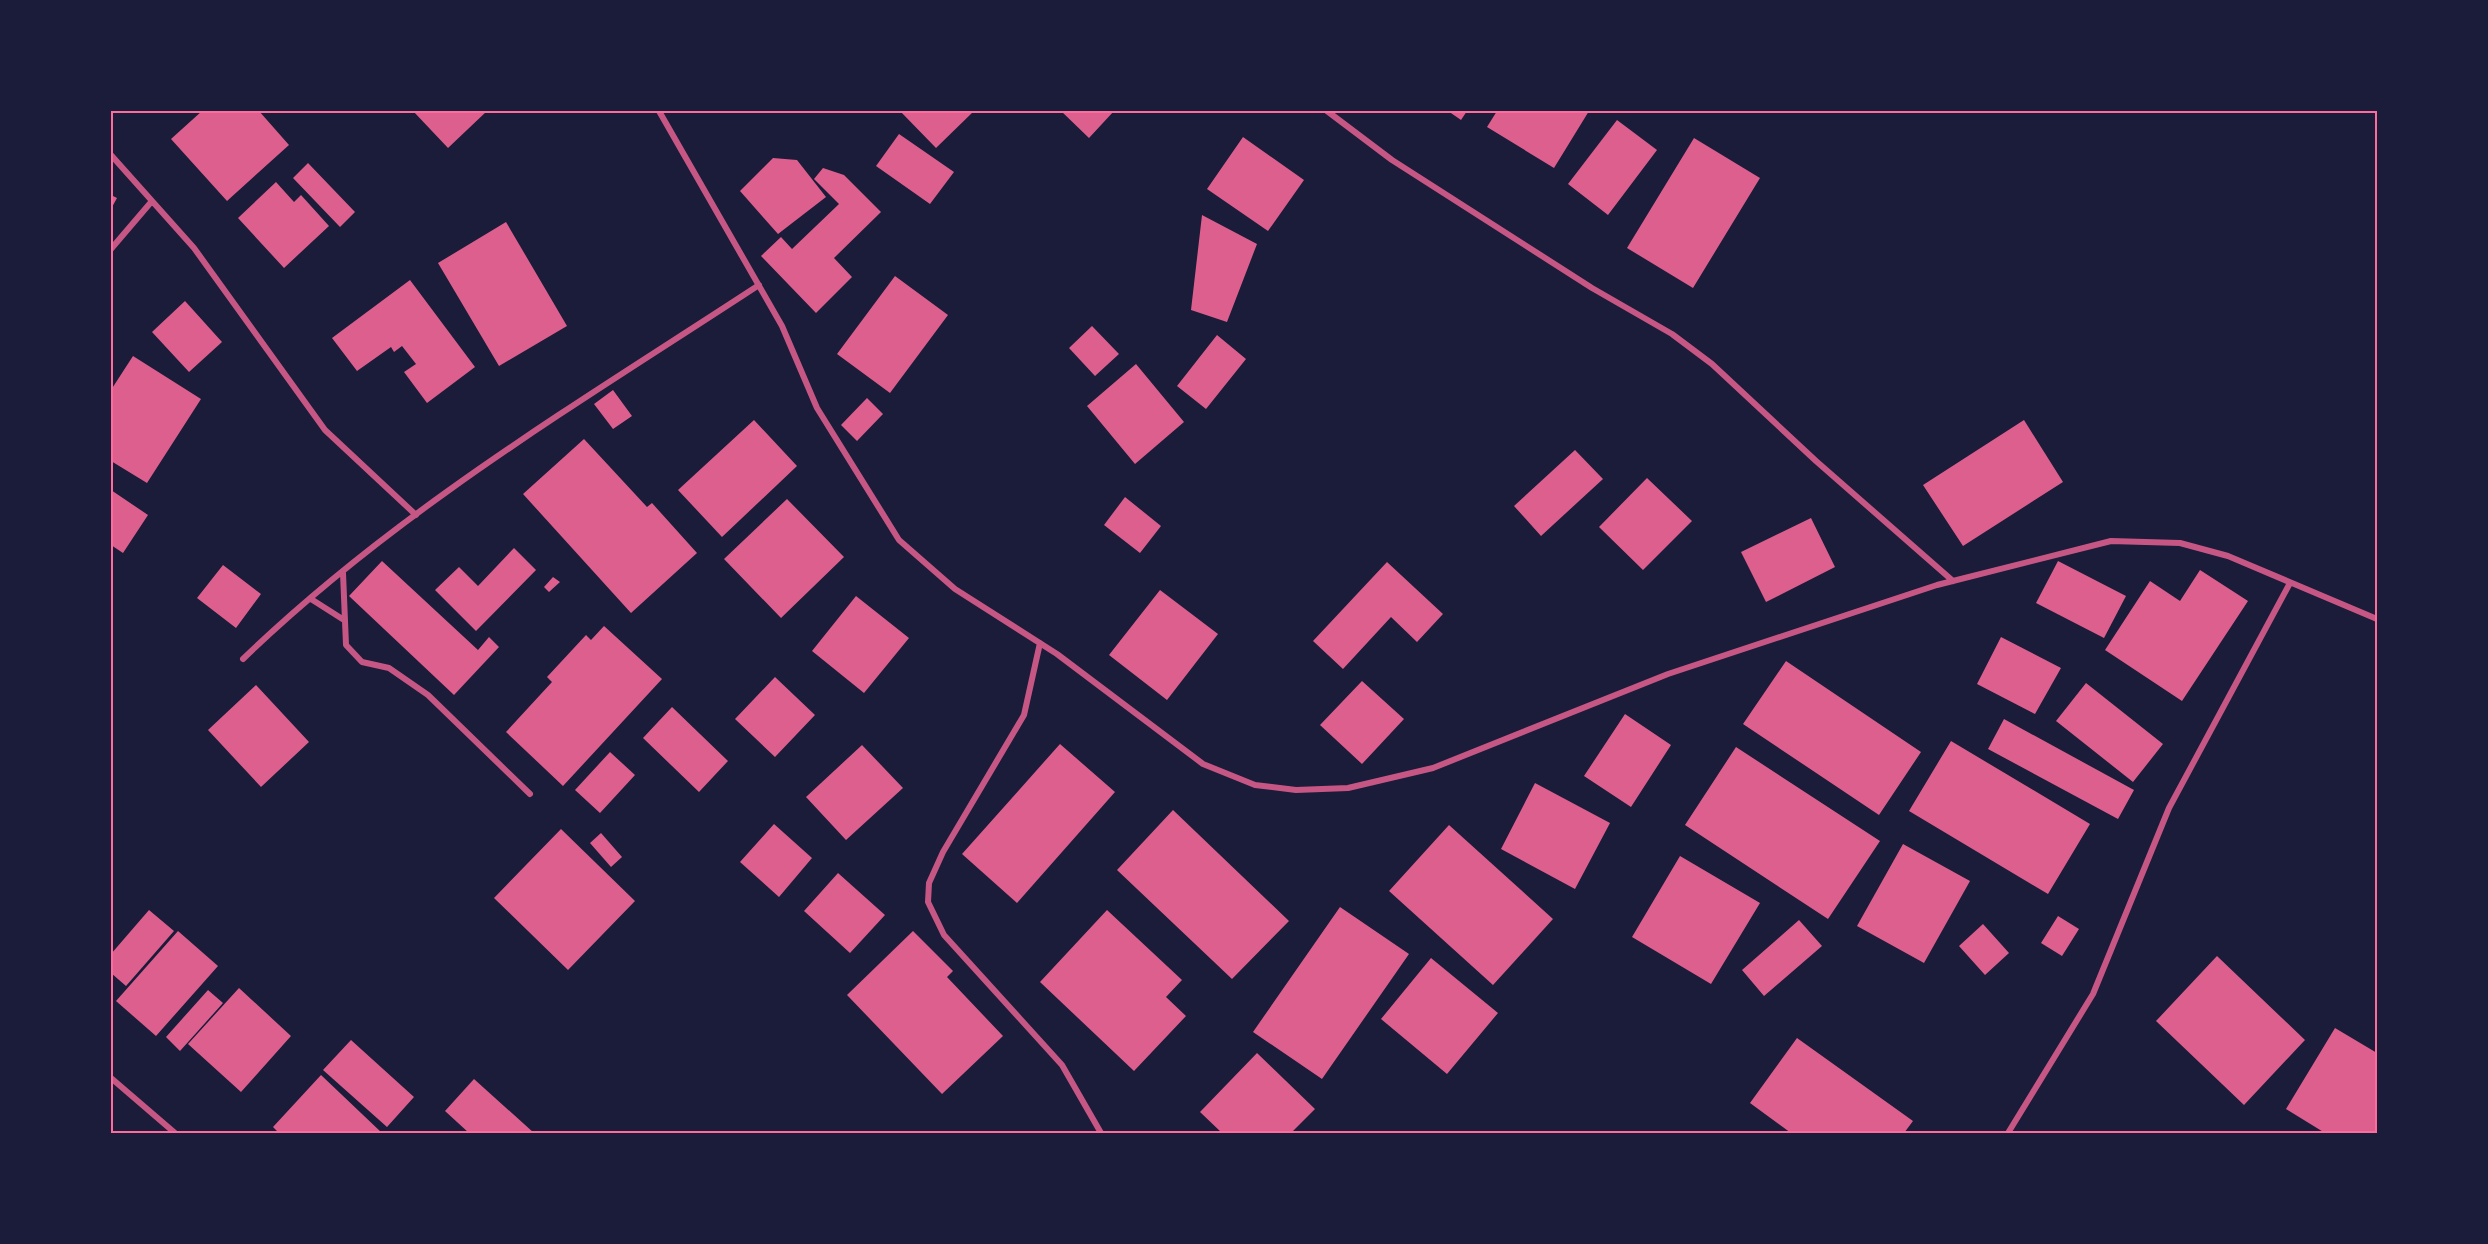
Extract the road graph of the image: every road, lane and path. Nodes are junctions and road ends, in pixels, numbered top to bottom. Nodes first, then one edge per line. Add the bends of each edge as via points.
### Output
1 (659, 111) edge
2 (1327, 111) edge
3 (111, 155) edge
4 (152, 201) junction
5 (111, 249) edge
6 (759, 285) junction
7 (416, 515) junction
8 (343, 573) junction
9 (1953, 581) junction
10 (2290, 583) junction
11 (311, 599) junction
12 (2377, 619) edge
13 (344, 620) junction
14 (1040, 643) junction
15 (243, 659) dead end
16 (531, 794) dead end
17 (111, 1078) edge
18 (175, 1133) edge
19 (1101, 1133) edge
20 (2008, 1133) edge

1 - 6 street
2 - 9 street via 1392,160 1592,288 1672,334 1712,364
3 - 4 street
4 - 5 street
4 - 7 street via 194,248 325,430
6 - 7 street via 460,480
6 - 14 street via 783,326 817,408 899,540 955,589
7 - 8 street
8 - 11 street
8 - 13 street
9 - 10 street via 2111,541 2180,543 2228,556
9 - 14 street via 1668,674 1433,768 1348,788 1296,790 1255,785 1203,764
10 - 12 street
10 - 20 street via 2169,808 2092,994
11 - 13 street
11 - 15 street
13 - 16 street via 346,645 362,662 389,668 428,695
14 - 19 street via 1024,716 943,852 929,883 928,902 944,935 1062,1065
17 - 18 street

